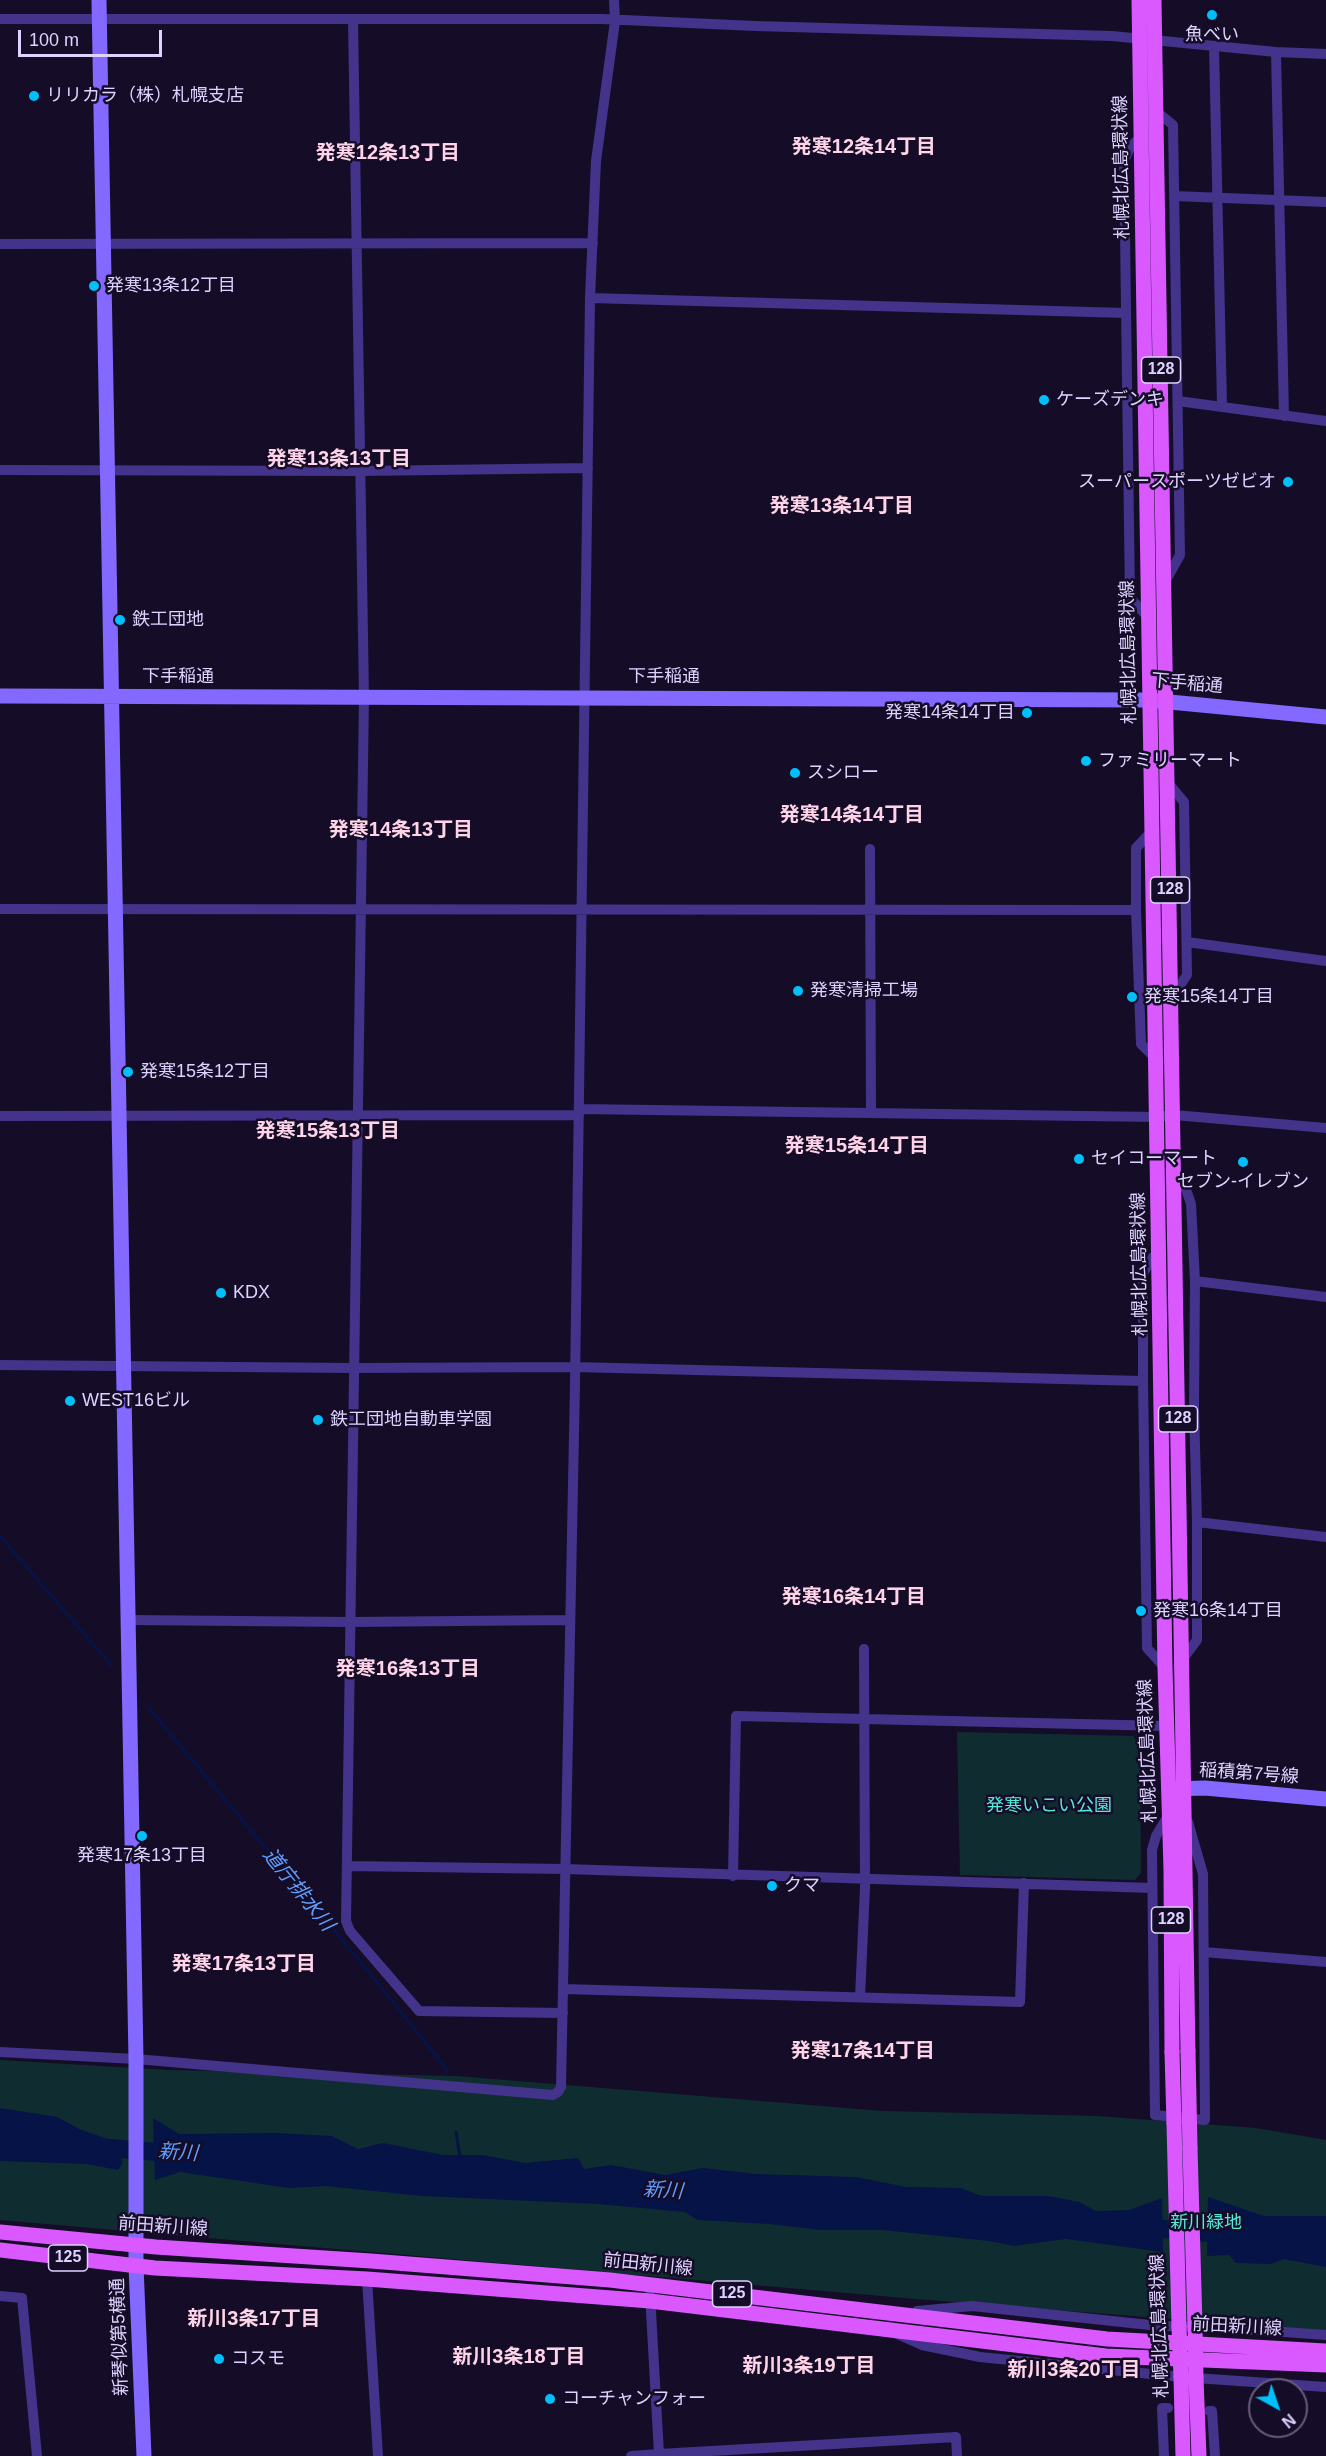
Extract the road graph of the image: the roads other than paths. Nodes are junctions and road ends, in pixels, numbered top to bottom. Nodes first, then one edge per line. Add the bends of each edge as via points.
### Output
1 (99, 0) edge
2 (614, 0) edge
3 (1143, 1) edge
4 (99, 18) junction
5 (0, 19) edge
6 (352, 20) junction
7 (615, 21) junction
8 (1148, 39) junction
9 (1214, 46) junction
10 (1276, 52) junction
11 (1326, 54) edge
12 (1156, 111) junction
13 (1141, 138) junction
14 (1174, 196) junction
15 (1218, 198) junction
16 (1279, 200) junction
17 (1326, 202) edge
18 (593, 243) junction
19 (0, 244) edge
20 (105, 244) junction
21 (356, 244) junction
22 (591, 298) junction
23 (1126, 313) junction
24 (1178, 401) junction
25 (1222, 405) junction
26 (1284, 416) junction
27 (1326, 422) edge
28 (588, 468) junction
29 (108, 469) junction
30 (0, 470) edge
31 (360, 471) junction
32 (1165, 582) junction
33 (1148, 617) junction
34 (0, 696) edge
35 (112, 696) junction
36 (585, 696) junction
37 (364, 697) junction
38 (1149, 700) junction
39 (1167, 701) junction
40 (1326, 717) edge
41 (1168, 783) junction
42 (1152, 831) junction
43 (870, 849) dead end
44 (115, 908) junction
45 (871, 908) junction
46 (0, 909) edge
47 (582, 909) junction
48 (361, 910) junction
49 (1136, 910) junction
50 (1186, 942) junction
51 (1326, 961) edge
52 (1172, 997) junction
53 (1156, 1059) junction
54 (579, 1112) junction
55 (872, 1112) junction
56 (358, 1115) junction
57 (1174, 1115) junction
58 (0, 1116) edge
59 (119, 1117) junction
60 (1157, 1117) junction
61 (1326, 1128) edge
62 (1174, 1179) junction
63 (1160, 1252) junction
64 (1195, 1281) junction
65 (1326, 1297) edge
66 (0, 1365) edge
67 (124, 1367) junction
68 (574, 1367) junction
69 (354, 1368) junction
70 (1143, 1381) junction
71 (1197, 1522) junction
72 (1326, 1537) edge
73 (128, 1620) junction
74 (569, 1620) junction
75 (350, 1622) junction
76 (864, 1650) dead end
77 (1182, 1660) junction
78 (1164, 1668) junction
79 (864, 1720) junction
80 (1166, 1726) junction
81 (1177, 1789) junction
82 (1326, 1800) edge
83 (1178, 1811) junction
84 (347, 1866) junction
85 (565, 1869) junction
86 (733, 1876) junction
87 (865, 1879) junction
88 (1024, 1883) junction
89 (1152, 1888) junction
90 (1204, 1952) junction
91 (1326, 1962) edge
92 (563, 1989) junction
93 (860, 1997) junction
94 (563, 2013) junction
95 (0, 2052) edge
96 (136, 2059) junction
97 (0, 2232) edge
98 (136, 2245) junction
99 (0, 2250) edge
100 (136, 2266) junction
101 (367, 2279) junction
102 (650, 2284) junction
103 (0, 2296) edge
104 (650, 2301) junction
105 (897, 2313) junction
106 (1195, 2326) junction
107 (1179, 2327) junction
108 (889, 2330) junction
109 (1326, 2335) edge
110 (1326, 2351) edge
111 (1326, 2365) edge
112 (1180, 2378) junction
113 (1196, 2378) junction
114 (1326, 2387) edge
115 (1168, 2408) dead end
116 (1209, 2411) dead end
117 (659, 2454) junction
118 (37, 2456) edge
119 (144, 2456) edge
120 (378, 2456) edge
121 (631, 2456) edge
122 (957, 2456) edge
123 (1164, 2456) edge
124 (1183, 2456) edge
125 (1199, 2456) edge
126 (1215, 2456) edge

1 - 4 street, 新琴似第5横通
2 - 7 street
3 - 8 main road, 札幌北広島環状線 / 128
4 - 5 street
4 - 6 street
4 - 20 street, 新琴似第5横通
6 - 7 street
6 - 21 street
7 - 8 street
7 - 18 street via 596,161
8 - 9 street
8 - 12 main road, 札幌北広島環状線 / 128
8 - 13 main road, 札幌北広島環状線 / 128
9 - 10 street
9 - 15 street
10 - 11 street
10 - 16 street
12 - 14 street via 1173,125
12 - 32 main road, 札幌北広島環状線 / 128
13 - 23 street via 1131,145 1124,161
13 - 33 main road, 札幌北広島環状線 / 128
14 - 15 street
14 - 24 street
15 - 16 street
15 - 25 street
16 - 17 street
16 - 26 street
18 - 21 street
18 - 22 street
19 - 20 street
20 - 21 street
20 - 29 street, 新琴似第5横通
21 - 31 street
22 - 23 street
22 - 28 street
23 - 33 street via 1130,598
24 - 25 street
24 - 32 street via 1180,555
25 - 26 street
26 - 27 street
28 - 31 street
28 - 36 street
29 - 30 street
29 - 31 street
29 - 35 street, 新琴似第5横通
31 - 37 street
32 - 39 main road, 札幌北広島環状線 / 128
33 - 38 main road, 札幌北広島環状線 / 128
34 - 35 street, 下手稲通
35 - 37 street, 下手稲通
35 - 44 street, 新琴似第5横通
36 - 37 street, 下手稲通
36 - 38 street, 下手稲通
36 - 47 street
37 - 48 street
38 - 39 street, 下手稲通
38 - 42 main road, 札幌北広島環状線 / 128
39 - 40 street, 下手稲通
39 - 41 main road, 札幌北広島環状線 / 128
41 - 50 street via 1184,802
41 - 52 main road, 札幌北広島環状線 / 128
42 - 49 street via 1136,848
42 - 53 main road, 札幌北広島環状線 / 128
43 - 45 street
44 - 46 street
44 - 48 street
44 - 59 street, 新琴似第5横通
45 - 47 street
45 - 49 street
45 - 55 street
47 - 48 street
47 - 54 street
48 - 56 street
49 - 53 street via 1141,1044
50 - 51 street
50 - 52 street via 1187,975
52 - 57 main road, 札幌北広島環状線 / 128
53 - 60 main road, 札幌北広島環状線 / 128
54 - 55 street
54 - 56 street
54 - 68 street
55 - 60 street
56 - 59 street
56 - 69 street
57 - 60 street
57 - 61 street
57 - 62 main road, 札幌北広島環状線 / 128
58 - 59 street
59 - 67 street, 新琴似第5横通
60 - 63 main road, 札幌北広島環状線 / 128
62 - 64 street via 1186,1189 1191,1204
62 - 77 main road, 札幌北広島環状線 / 128
63 - 70 street via 1143,1273
63 - 78 main road, 札幌北広島環状線 / 128
64 - 65 street
64 - 71 street
66 - 67 street
67 - 69 street
67 - 73 street, 新琴似第5横通
68 - 69 street
68 - 70 street
68 - 74 street
69 - 75 street
70 - 78 street via 1147,1648
71 - 72 street
71 - 77 street via 1197,1640
73 - 75 street
73 - 96 street, 新琴似第5横通
74 - 75 street
74 - 85 street
75 - 84 street
76 - 79 street
77 - 81 main road, 札幌北広島環状線 / 128
78 - 80 main road, 札幌北広島環状線 / 128
79 - 80 street
79 - 86 street via 736,1716
79 - 87 street
80 - 81 main road, 札幌北広島環状線 / 128
81 - 82 street, 稲積第7号線 via 1205,1788
81 - 83 main road, 札幌北広島環状線 / 128
83 - 89 street via 1156,1836
83 - 90 street via 1203,1874
83 - 106 main road, 札幌北広島環状線 / 128, bridge
83 - 107 main road, 札幌北広島環状線 / 128, bridge via 1172,2052
84 - 85 street
84 - 94 street via 346,1922 350,1931 419,2011
85 - 86 street
85 - 92 street
86 - 87 street
87 - 88 street
87 - 93 street
88 - 89 street
88 - 93 street via 1020,2002
89 - 90 street via 1155,2115 1205,2120
90 - 91 street
92 - 93 street
92 - 94 street
94 - 96 street via 561,2087 553,2095
95 - 96 street
96 - 98 street, 新琴似第5横通
97 - 98 main road, 前田新川線 / 125
98 - 100 street, 新琴似第5横通
98 - 102 main road, 前田新川線 / 125
99 - 100 main road, 前田新川線 / 125
100 - 101 main road, 前田新川線 / 125
100 - 119 street, 新琴似第5横通
101 - 104 main road, 前田新川線 / 125
101 - 120 street
102 - 104 street
102 - 105 main road, 前田新川線 / 125
103 - 118 street via 22,2298
104 - 108 main road, 前田新川線 / 125
104 - 117 street
105 - 107 street via 972,2306
105 - 110 main road, 前田新川線 / 125 via 1107,2339
106 - 107 street
106 - 109 street
106 - 113 main road, 札幌北広島環状線 / 128, bridge
107 - 112 main road, 札幌北広島環状線 / 128, bridge
108 - 111 main road, 前田新川線 / 125 via 1106,2356
108 - 112 street via 922,2345 980,2357
112 - 113 street
112 - 124 main road, 札幌北広島環状線 / 128
113 - 114 street
113 - 125 main road, 札幌北広島環状線 / 128
115 - 123 street via 1162,2408
116 - 126 street
117 - 121 street
117 - 122 street via 956,2437

